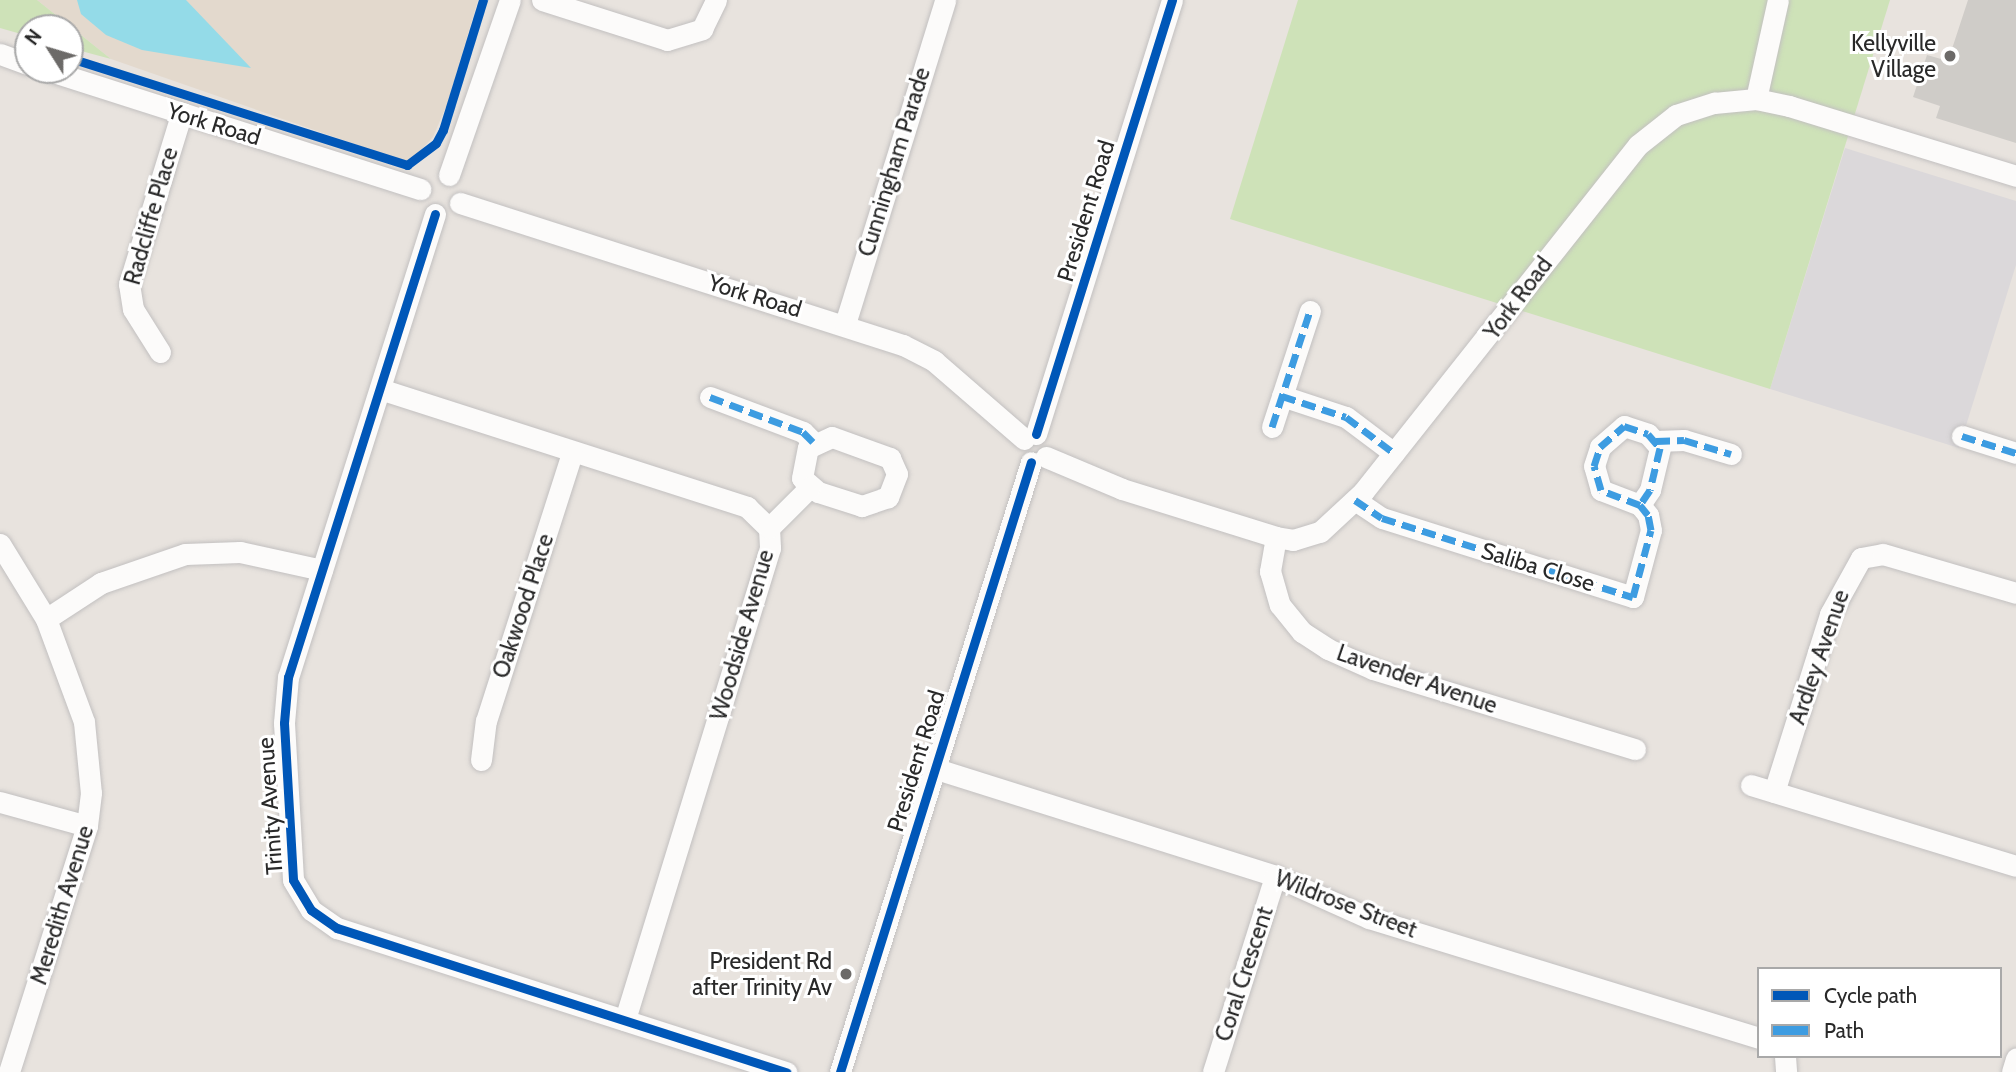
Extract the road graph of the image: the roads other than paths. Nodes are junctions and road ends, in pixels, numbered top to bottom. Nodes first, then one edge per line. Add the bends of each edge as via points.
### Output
1 (510, 0) edge
2 (542, 0) edge
3 (716, 0) edge
4 (945, 0) edge
5 (1172, 0) edge
6 (1778, 0) edge
7 (84, 82) edge
8 (1756, 99) junction
9 (181, 114) junction
10 (449, 175) junction
11 (2016, 176) edge
12 (421, 189) junction
13 (460, 203) junction
14 (435, 214) junction
15 (1310, 311) dead end
16 (845, 324) junction
17 (160, 352) dead end
18 (380, 389) junction
19 (1282, 396) junction
20 (710, 397) dead end
21 (1272, 427) dead end
22 (1030, 436) junction
23 (1962, 436) dead end
24 (1657, 441) junction
25 (813, 442) junction
26 (572, 453) junction
27 (1394, 453) junction
28 (2016, 453) edge
29 (1731, 454) dead end
30 (1039, 459) junction
31 (806, 482) junction
32 (1355, 500) junction
33 (1640, 505) junction
34 (764, 522) junction
35 (1276, 537) junction
36 (0, 544) edge
37 (322, 570) junction
38 (2016, 593) edge
39 (46, 619) junction
40 (1635, 750) dead end
41 (481, 760) dead end
42 (933, 768) junction
43 (1751, 785) dead end
44 (1774, 792) junction
45 (0, 802) edge
46 (88, 826) junction
47 (2016, 866) edge
48 (1275, 876) junction
49 (625, 1020) junction
50 (1757, 1037) edge
51 (2016, 1059) edge
52 (9, 1072) edge
53 (786, 1072) edge
54 (841, 1072) edge
55 (1213, 1072) edge
56 (2012, 1072) edge

1 - 10 street
2 - 3 street via 667,40 698,44
4 - 16 street, Cunningham Parade
5 - 22 street, President Road
6 - 8 street
7 - 9 street, York Road
8 - 11 street, York Road
8 - 27 street, York Road via 1676,115 1638,145
9 - 12 street, York Road
9 - 17 street, Radcliffe Place via 128,284 133,309
10 - 12 street via 429,178
10 - 13 street via 460,184
12 - 14 street via 425,207
13 - 14 street via 452,212
13 - 16 street, York Road
14 - 18 street, Trinity Avenue
15 - 19 street
16 - 22 street, York Road via 934,361
18 - 26 street, Woodside Avenue
18 - 37 street, Trinity Avenue
19 - 21 street
19 - 27 street via 1346,417
20 - 25 street via 803,432
22 - 30 street via 1047,440
23 - 28 street
24 - 29 street via 1677,439
24 - 33 street via 1661,454
24 - 33 street via 1624,426 1600,447 1594,466 1601,490
25 - 31 street via 803,457
25 - 31 street via 832,437 882,453 897,474 888,497 878,505 862,506
26 - 34 street, Woodside Avenue
26 - 41 street, Oakwood Place via 486,721
27 - 32 street, York Road
30 - 35 street, York Road
30 - 42 street, President Road
31 - 34 street
32 - 33 street, Saliba Close via 1382,518 1633,597 1651,530
32 - 35 street, York Road via 1320,532 1293,540
34 - 49 street, Woodside Avenue via 770,548
35 - 40 street, Lavender Avenue via 1270,571 1280,605 1301,632 1328,649
36 - 39 street, Meredith Avenue
37 - 39 street via 240,552 185,554 101,583
37 - 49 street, Trinity Avenue via 284,701 290,864 301,896 337,928
38 - 44 street, Ardley Avenue via 1883,554 1861,558 1830,614
39 - 46 street, Meredith Avenue via 86,733
42 - 48 street, Wildrose Street
42 - 54 street, President Road
43 - 44 street
44 - 47 street
45 - 46 street
46 - 52 street, Meredith Avenue
48 - 50 street, Wildrose Street via 1368,918
48 - 55 street, Coral Crescent
49 - 53 street, Trinity Avenue
51 - 56 street

